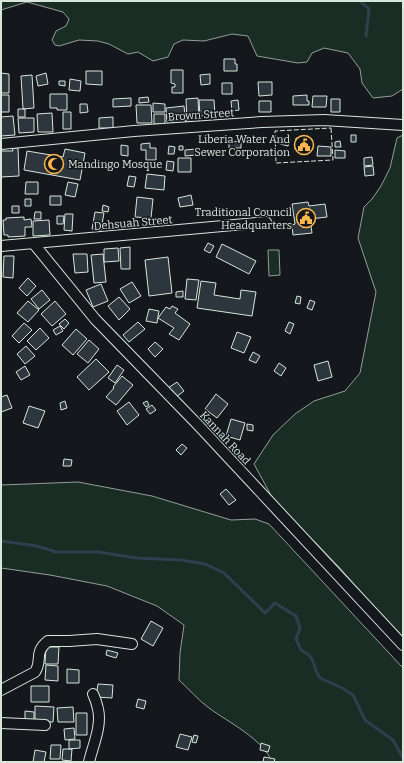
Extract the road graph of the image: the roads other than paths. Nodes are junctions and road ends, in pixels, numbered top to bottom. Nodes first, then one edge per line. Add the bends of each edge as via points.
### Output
1 (403, 125) edge
2 (1, 144) edge
3 (266, 222) dead end
4 (34, 244) junction
5 (1, 245) edge
6 (132, 644) dead end
7 (403, 645) edge
8 (1, 690) edge
9 (93, 694) dead end
10 (1, 723) edge
11 (45, 725) dead end
12 (89, 762) edge

1 - 2 street, Brown Street via 324,120 270,122 134,131
3 - 4 street, Dehsuah Street
4 - 5 street, Dehsuah Street
4 - 7 street, Kannah Road via 95,319
6 - 8 street via 97,640 48,640 40,648 35,672
9 - 12 street via 98,708 99,724
10 - 11 street

